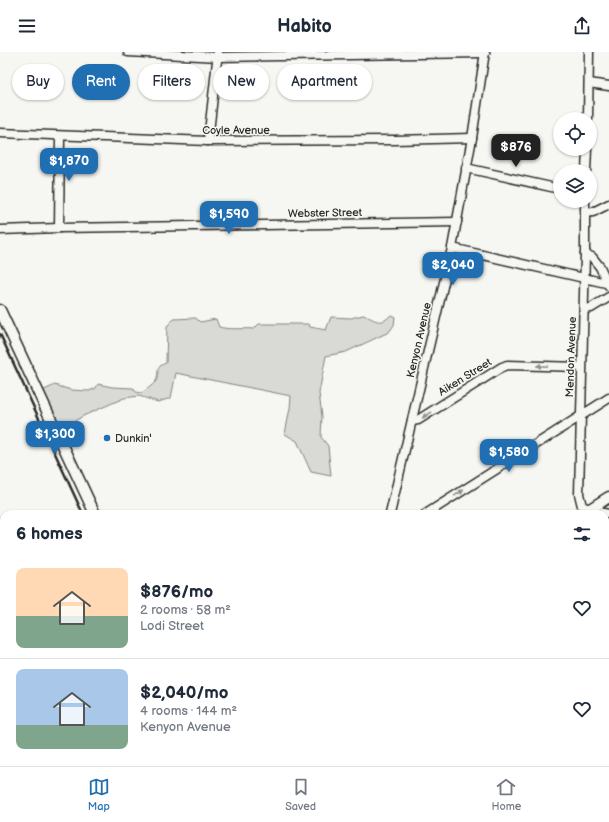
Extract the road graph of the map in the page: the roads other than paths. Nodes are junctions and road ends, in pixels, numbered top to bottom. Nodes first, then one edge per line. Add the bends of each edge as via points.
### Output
1 (128, 52) edge
2 (485, 52) edge
3 (589, 52) edge
4 (218, 55) edge
5 (588, 83) junction
6 (609, 86) edge
7 (588, 112) edge
8 (0, 133) edge
9 (60, 136) junction
10 (472, 138) junction
11 (208, 141) junction
12 (466, 168) junction
13 (553, 187) edge
14 (609, 204) edge
15 (585, 208) edge
16 (585, 213) junction
17 (457, 222) junction
18 (59, 228) junction
19 (0, 230) edge
20 (452, 248) junction
21 (585, 254) junction
22 (584, 278) junction
23 (608, 285) edge
24 (609, 298) edge
25 (584, 309) junction
26 (0, 310) edge
27 (582, 367) junction
28 (609, 398) edge
29 (581, 416) junction
30 (412, 421) junction
31 (609, 497) edge
32 (93, 510) edge
33 (391, 510) edge
34 (432, 510) edge
35 (584, 510) edge
36 (588, 510) edge

1 - 4 street
2 - 4 street
2 - 10 street, Kenyon Avenue
3 - 5 street
4 - 11 street
5 - 6 street
5 - 7 street
8 - 9 street, Coyle Avenue
9 - 11 street, Coyle Avenue
9 - 18 street
10 - 11 street, Coyle Avenue
10 - 12 street, Kenyon Avenue
12 - 13 street
12 - 17 street, Kenyon Avenue
14 - 16 street
15 - 16 street, Mendon Avenue
16 - 21 street, Mendon Avenue
17 - 18 street, Webster Street
17 - 20 street, Kenyon Avenue
18 - 19 street, Webster Street
20 - 22 street
20 - 30 street, Kenyon Avenue
21 - 22 street, Mendon Avenue
21 - 23 street via 592,257 600,267
22 - 23 street
22 - 25 street, Mendon Avenue
24 - 25 street
25 - 27 street, Mendon Avenue
26 - 32 main road
27 - 29 street, Mendon Avenue
27 -> 30 street, Aiken Street via 507,365 418,420
28 - 29 street
34 -> 29 street
29 - 35 street, Mendon Avenue via 579,494
30 - 33 street, Kenyon Avenue
31 - 36 main road

